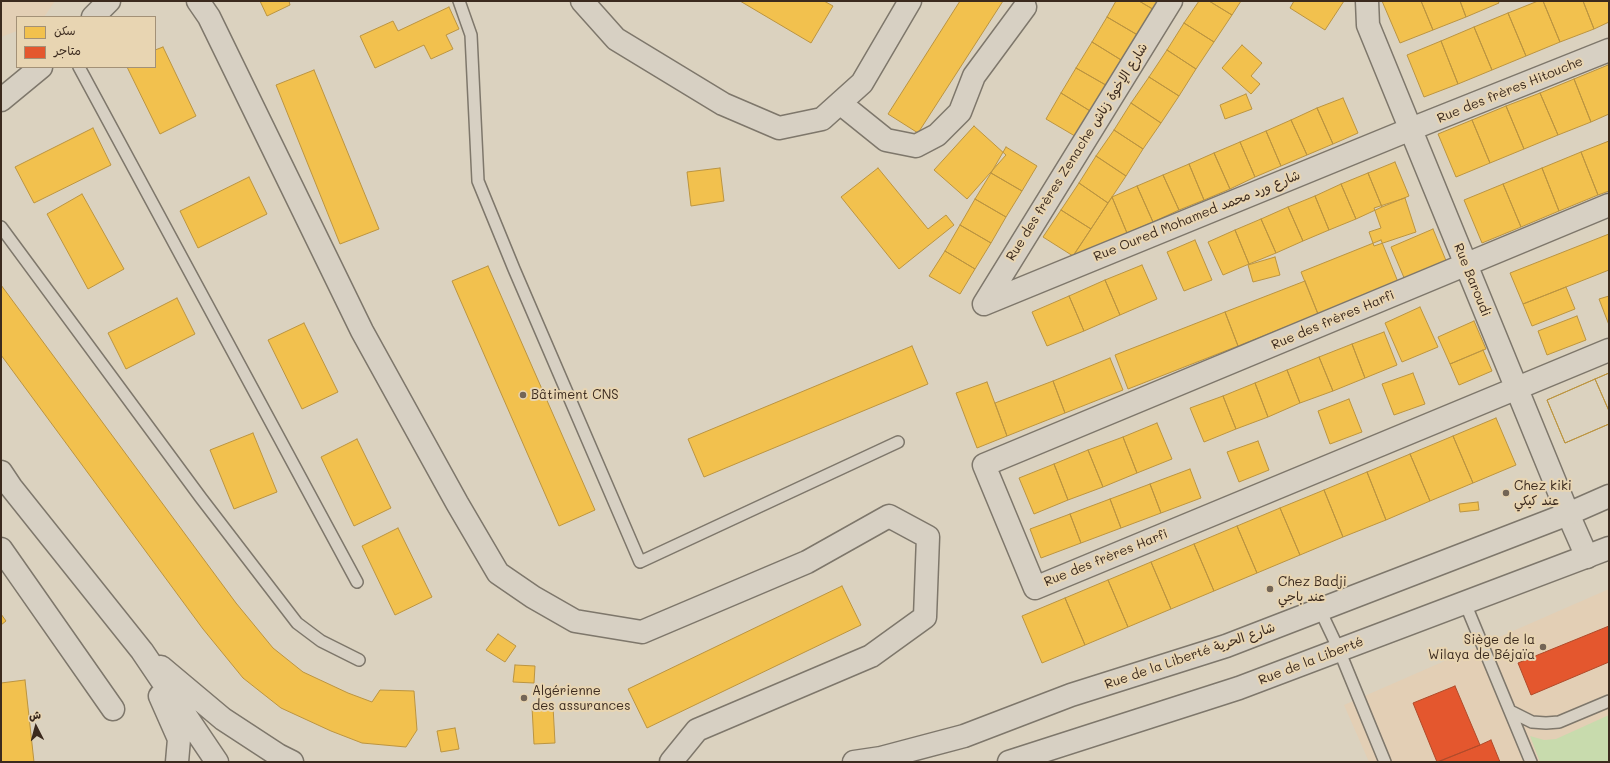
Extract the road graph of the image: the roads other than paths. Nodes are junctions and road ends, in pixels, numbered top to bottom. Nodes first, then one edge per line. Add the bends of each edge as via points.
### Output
1 (109, 1) edge
2 (198, 1) edge
3 (459, 1) edge
4 (582, 1) edge
5 (910, 1) edge
6 (1171, 1) edge
7 (1367, 1) edge
8 (1025, 7) dead end
9 (94, 16) edge
10 (1609, 50) edge
11 (40, 68) edge
12 (80, 68) edge
13 (1, 100) edge
14 (840, 103) junction
15 (1411, 129) junction
16 (1609, 205) edge
17 (1, 227) edge
18 (1466, 264) junction
19 (984, 304) joint
20 (1609, 350) edge
21 (1517, 389) junction
22 (898, 442) dead end
23 (1, 472) edge
24 (1609, 496) edge
25 (1568, 514) junction
26 (1609, 548) edge
27 (1, 549) edge
28 (1587, 557) junction
29 (357, 582) dead end
30 (1465, 602) junction
31 (1320, 610) junction
32 (1339, 650) junction
33 (142, 651) junction
34 (359, 660) dead end
35 (1609, 701) edge
36 (113, 709) dead end
37 (1510, 712) junction
38 (177, 762) edge
39 (216, 762) edge
40 (292, 762) edge
41 (671, 762) edge
42 (854, 762) edge
43 (1009, 762) edge
44 (1385, 762) edge
45 (1531, 762) edge

1 - 9 street
2 - 41 street via 209,17 362,331 498,573 532,597 575,621 642,632 807,562 889,516 928,537 925,617 871,656 697,730
3 - 22 lane via 471,35 478,181 640,562
4 - 14 street via 616,39 723,104 779,128 822,119
5 - 14 street via 862,83
6 - 19 street, Rue des frères Zenache شارع الإخوة زناش
7 - 15 street, Rue Baroudi via 1368,25
8 - 14 street via 974,76 960,112 937,135 916,146 886,140
10 - 15 street, Rue des frères Hitouche
11 - 13 street
12 - 29 lane
15 - 18 street, Rue Baroudi
15 - 19 street, Rue Oured Mohamed شارع ورد محمد
16 - 18 street
17 - 34 lane via 201,498 297,623 321,641
18 - 21 street, Rue Baroudi
18 - 21 street, Rue des frères Harfi via 984,465 1035,588
20 - 21 street
21 - 25 street, Rue Baroudi
23 - 33 street
24 - 25 street, Rue de la Liberté شارع الحرية
25 - 28 street, Rue Baroudi
25 - 31 street, Rue de la Liberté شارع الحرية
26 - 28 street, Rue de la Liberté
27 - 36 street
28 - 30 street, Rue de la Liberté
30 - 32 street, Rue de la Liberté
30 - 37 lane
31 - 32 lane
31 - 42 street, Rue de la Liberté شارع الحرية via 1226,646 1071,695 964,736 881,758
32 - 43 street, Rue de la Liberté via 1239,688
32 - 44 lane
33 - 38 street via 179,738
33 - 39 street
33 - 40 street via 223,719
35 - 37 lane via 1559,722 1532,722
37 - 45 lane

